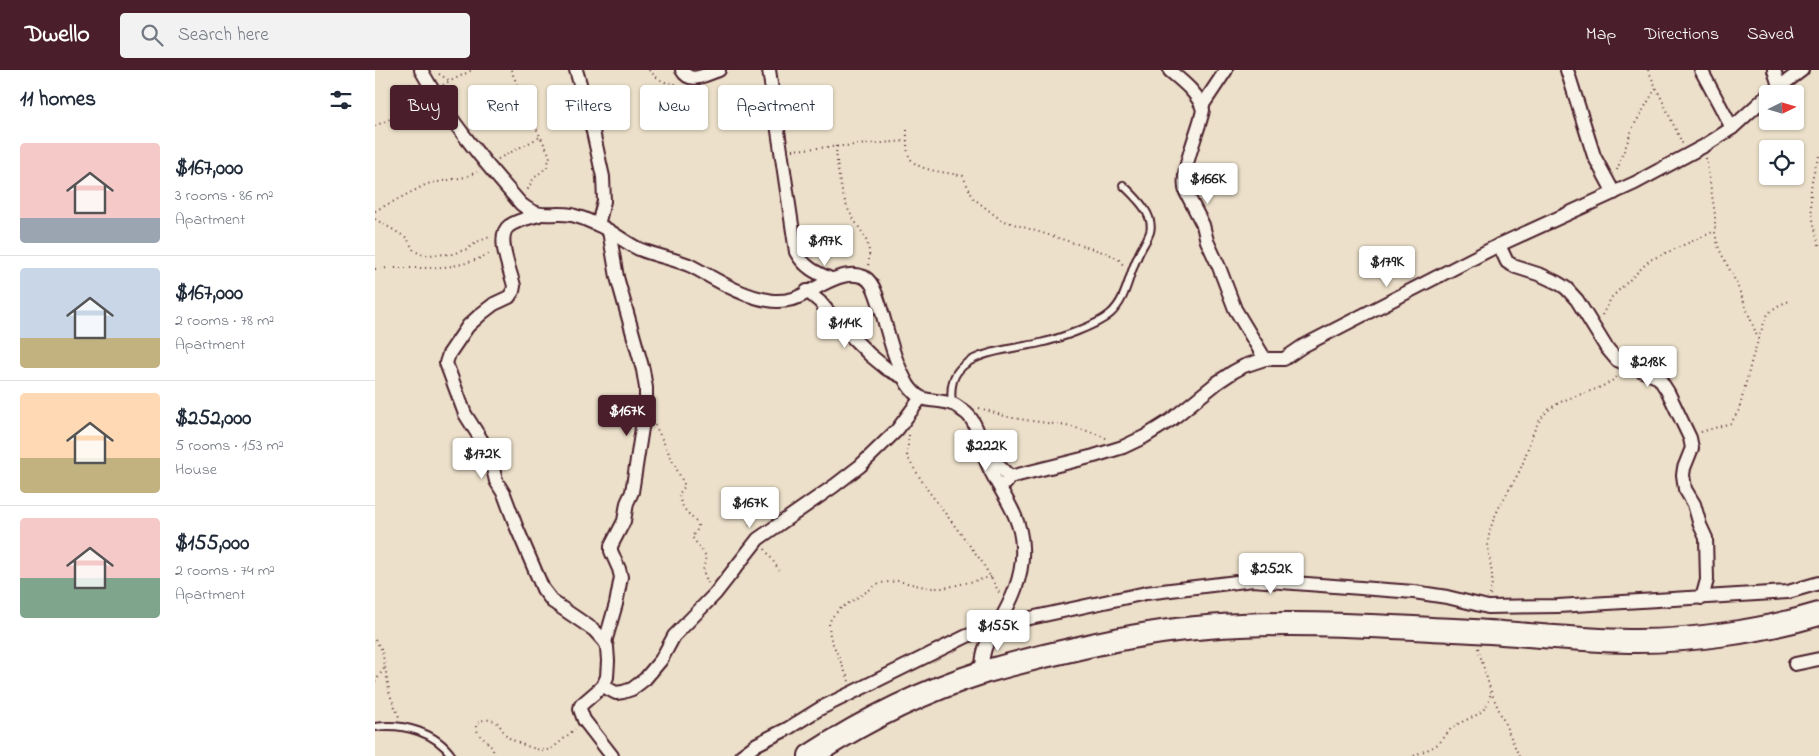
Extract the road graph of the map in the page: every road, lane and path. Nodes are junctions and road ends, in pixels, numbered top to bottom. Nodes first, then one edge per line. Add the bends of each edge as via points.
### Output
1 (472, 70) edge
2 (511, 70) edge
3 (576, 70) edge
4 (649, 70) edge
5 (719, 70) edge
6 (769, 70) edge
7 (1170, 70) edge
8 (1226, 70) edge
9 (1567, 70) edge
10 (1648, 70) edge
11 (1701, 70) edge
12 (1774, 70) edge
13 (1802, 70) edge
14 (428, 71) edge
15 (686, 74) edge
16 (449, 81) junction
17 (432, 85) edge
18 (445, 85) edge
19 (1773, 85) edge
20 (1782, 85) edge
21 (1656, 88) junction
22 (1759, 104) edge
23 (1202, 106) junction
24 (390, 118) edge
25 (375, 126) edge
26 (458, 128) edge
27 (1732, 128) junction
28 (907, 130) dead end
29 (540, 137) junction
30 (907, 141) junction
31 (836, 146) junction
32 (1704, 146) junction
33 (780, 151) junction
34 (1687, 154) junction
35 (1819, 156) edge
36 (488, 165) junction
37 (1123, 185) dead end
38 (1612, 190) junction
39 (521, 204) junction
40 (375, 211) edge
41 (539, 215) junction
42 (375, 219) edge
43 (604, 228) junction
44 (503, 232) junction
45 (1715, 232) junction
46 (1499, 245) junction
47 (1819, 245) edge
48 (504, 246) junction
49 (375, 269) edge
50 (1130, 275) junction
51 (865, 278) junction
52 (831, 280) junction
53 (807, 292) junction
54 (1790, 301) dead end
55 (1597, 333) junction
56 (1759, 341) junction
57 (1265, 359) junction
58 (1628, 365) junction
59 (903, 377) junction
60 (951, 390) junction
61 (926, 400) junction
62 (646, 402) junction
63 (955, 405) junction
64 (911, 412) junction
65 (1691, 438) junction
66 (980, 443) junction
67 (1123, 447) junction
68 (1010, 477) junction
69 (1004, 494) junction
70 (730, 504) dead end
71 (758, 539) junction
72 (779, 570) dead end
73 (991, 577) junction
74 (1819, 583) edge
75 (715, 594) junction
76 (1702, 598) junction
77 (1488, 607) junction
78 (1005, 610) junction
79 (1819, 614) edge
80 (998, 625) junction
81 (1475, 631) junction
82 (375, 640) edge
83 (605, 642) junction
84 (1819, 660) edge
85 (1795, 664) dead end
86 (385, 667) junction
87 (981, 673) junction
88 (375, 682) edge
89 (603, 686) junction
90 (1491, 692) junction
91 (855, 693) junction
92 (584, 720) junction
93 (375, 727) edge
94 (405, 728) junction
95 (452, 756) edge
96 (491, 756) edge
97 (494, 756) edge
98 (612, 756) edge
99 (741, 756) edge
100 (811, 756) edge
101 (1414, 756) edge
102 (1519, 756) edge

1 - 16 path
2 - 29 path
3 - 43 street via 603,176
4 - 15 path via 668,84 682,84
5 - 15 street via 695,78
6 - 33 street
7 - 23 street
8 - 23 street
9 - 38 street via 1594,156
10 - 21 path
11 - 27 street
12 - 19 street
13 - 20 street
14 - 16 path
14 - 17 street
16 - 18 path
21 - 34 path
21 - 38 path via 1633,127
22 - 27 street
23 - 57 street via 1185,188 1203,225 1235,309
24 - 25 path
26 - 36 street
27 - 32 street
28 - 30 path
29 - 36 path
29 - 39 path via 548,150 549,163 533,179
30 - 31 path
30 - 50 path via 910,159 932,170 963,176 973,198 999,219 1109,254 1119,260
31 - 33 path
31 - 51 path via 838,174 847,206 870,248
32 - 34 street
32 - 45 path
33 - 52 street via 796,252 809,268
34 - 38 street
35 - 47 path via 1810,191 1812,219
36 - 39 street
36 - 40 path via 465,177 419,188
37 - 50 lane via 1145,209 1151,226
38 - 46 street
39 - 41 street
41 - 43 street via 572,215
41 - 44 street via 515,223
42 - 44 path via 407,238 414,251 424,256 461,252
43 - 53 street via 638,248 690,266 738,292 782,301
43 - 62 street via 643,370
44 - 48 street
45 - 55 path via 1648,262 1612,297
45 - 56 path via 1719,249
46 - 55 street via 1507,262 1566,288
46 - 57 street via 1329,332 1284,360
48 - 49 path via 455,266
48 - 83 street via 513,291 468,326 449,354 447,368 465,414 489,452 496,480 543,588 553,602 589,626
50 - 60 lane via 1122,298 1108,316 1056,339 1003,350 970,362 955,375
51 - 52 street via 856,276
51 - 59 street via 876,293
52 - 53 street
53 - 59 street via 870,356
54 - 56 path via 1779,304 1766,317
55 - 58 street via 1617,360
56 - 65 path via 1739,410 1731,423
57 - 67 street via 1233,372 1155,431
58 - 65 street via 1659,378
58 - 77 path via 1601,387 1565,400 1539,420 1519,471 1493,520 1488,541 1492,581
59 - 61 street via 913,393
60 - 61 lane
60 - 63 lane
61 - 63 street
61 - 64 street
62 - 75 path via 685,482 679,494 680,502 697,523 692,538 706,556 703,571
62 - 83 street via 632,492 624,520 611,546 621,578
63 - 66 street via 969,416
63 - 67 path via 1079,428
64 - 71 street via 881,447 835,486
64 - 73 path via 907,448 910,462
65 - 76 street via 1692,448 1683,475 1685,489 1707,538 1707,580
66 - 68 street
66 - 69 street
67 - 68 street
68 - 69 street
69 - 78 street via 1019,527 1023,561 1020,578
70 - 71 path via 746,514
71 - 72 path
71 - 75 street
73 - 78 path
73 - 91 path via 945,588 898,581 880,583 841,608 832,616 830,637
74 - 76 street via 1788,592
75 - 89 street via 674,636 661,660 645,679 623,692 616,693
76 - 77 street
77 - 80 street via 1447,596 1414,592 1253,580 1146,594
78 - 80 street
79 - 81 highway via 1745,631 1631,641
80 - 87 street via 986,646
80 - 91 street via 934,651
81 - 87 highway via 1321,625 1208,627 1103,642
81 - 90 path
82 - 86 path via 382,650
83 - 89 street via 608,661
84 - 85 street
86 - 88 path
86 - 94 path via 390,696
87 - 100 highway via 840,736
89 - 92 street via 581,705 579,709
90 - 101 path via 1479,714 1452,728 1432,748
90 - 102 path
91 - 99 street via 813,712
92 - 97 path via 545,751 509,738 495,720 482,720 475,729 492,747
92 - 98 street
93 - 94 lane
94 - 95 lane via 439,741
96 - 97 path

